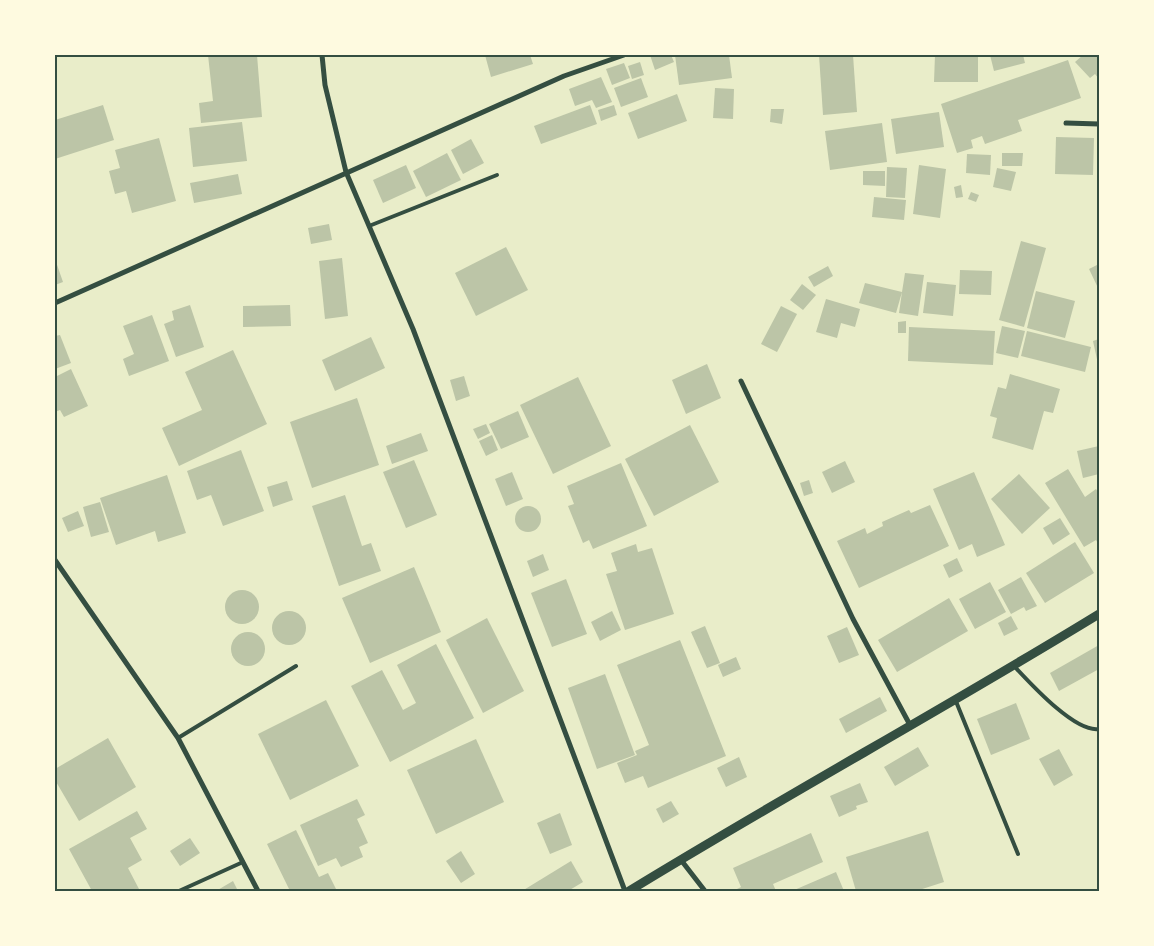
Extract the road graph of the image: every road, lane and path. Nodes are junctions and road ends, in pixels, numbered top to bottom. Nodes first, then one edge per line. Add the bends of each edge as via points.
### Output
1 (322, 55) edge
2 (624, 55) edge
3 (1066, 123) dead end
4 (1099, 124) edge
5 (346, 172) junction
6 (497, 175) dead end
7 (369, 226) junction
8 (55, 303) edge
9 (741, 381) dead end
10 (55, 560) edge
11 (1099, 614) edge
12 (296, 666) dead end
13 (1014, 666) junction
14 (955, 699) junction
15 (910, 725) junction
16 (1099, 729) edge
17 (178, 738) junction
18 (1018, 854) dead end
19 (681, 860) junction
20 (243, 862) junction
21 (179, 891) edge
22 (258, 891) edge
23 (625, 891) edge
24 (629, 891) edge
25 (705, 891) edge

1 - 5 street via 325,86
2 - 5 street via 564,76
3 - 4 street
5 - 7 street
5 - 8 street
6 - 7 lane
7 - 23 street via 413,329
9 - 15 street via 854,619
10 - 17 street
11 - 13 street
12 - 17 lane
13 - 14 street
13 - 16 lane via 1042,696 1074,722
14 - 15 street
14 - 18 lane
15 - 19 street
17 - 20 street
19 - 24 street
19 - 25 street
20 - 21 lane
20 - 22 street

